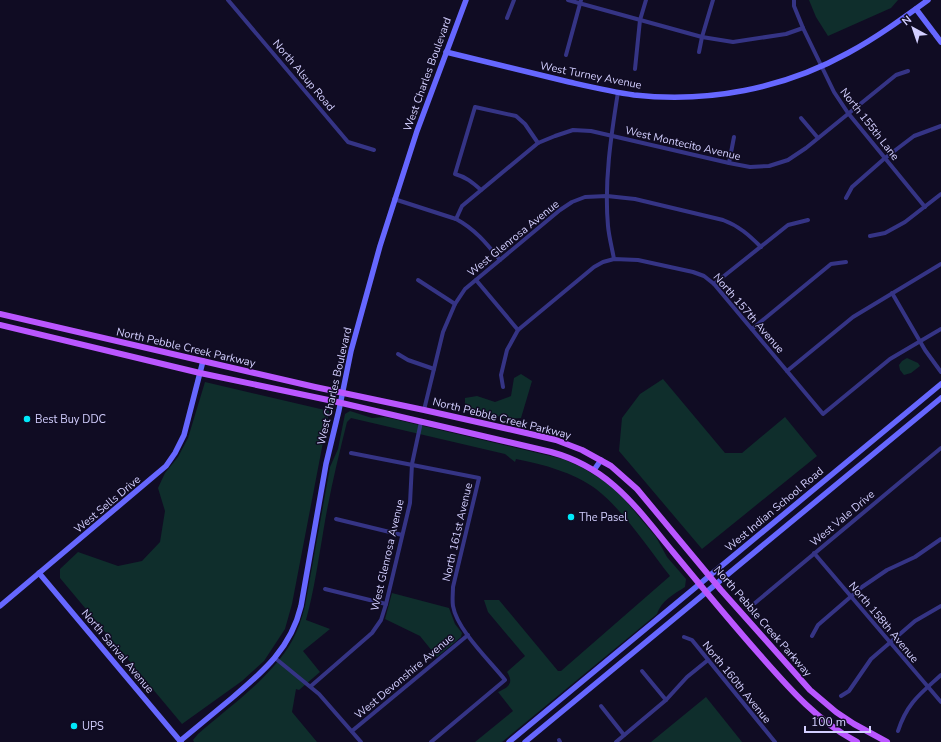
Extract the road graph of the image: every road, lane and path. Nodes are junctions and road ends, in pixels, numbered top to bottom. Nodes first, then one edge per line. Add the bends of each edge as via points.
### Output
1 (228, 0) edge
2 (466, 0) edge
3 (514, 0) edge
4 (568, 0) edge
5 (646, 0) edge
6 (713, 0) edge
7 (794, 0) edge
8 (928, 0) edge
9 (581, 2) edge
10 (916, 9) junction
11 (507, 18) dead end
12 (640, 20) junction
13 (803, 28) junction
14 (702, 37) junction
15 (941, 42) edge
16 (446, 52) junction
17 (699, 52) dead end
18 (566, 55) dead end
19 (820, 66) junction
20 (635, 69) dead end
21 (908, 71) dead end
22 (618, 92) junction
23 (848, 113) junction
24 (801, 118) dead end
25 (941, 126) edge
26 (611, 136) junction
27 (734, 136) dead end
28 (818, 138) junction
29 (538, 143) junction
30 (374, 150) dead end
31 (885, 158) junction
32 (729, 163) junction
33 (481, 190) junction
34 (941, 194) edge
35 (608, 196) junction
36 (846, 198) dead end
37 (394, 199) junction
38 (925, 207) junction
39 (456, 219) junction
40 (808, 220) dead end
41 (870, 236) dead end
42 (761, 247) junction
43 (614, 259) junction
44 (500, 260) junction
45 (846, 262) dead end
46 (941, 264) edge
47 (418, 280) dead end
48 (476, 280) junction
49 (714, 284) junction
50 (892, 294) junction
51 (455, 304) junction
52 (0, 314) edge
53 (0, 325) edge
54 (58, 328) junction
55 (752, 329) junction
56 (941, 329) edge
57 (518, 330) junction
58 (55, 338) junction
59 (920, 341) junction
60 (398, 354) dead end
61 (203, 361) junction
62 (434, 369) junction
63 (788, 371) junction
64 (941, 372) edge
65 (200, 373) junction
66 (941, 384) edge
67 (504, 387) dead end
68 (342, 392) junction
69 (941, 398) edge
70 (340, 403) junction
71 (424, 410) junction
72 (422, 422) junction
73 (941, 448) edge
74 (352, 453) dead end
75 (601, 460) junction
76 (412, 464) junction
77 (594, 470) junction
78 (336, 519) dead end
79 (402, 535) junction
80 (941, 539) edge
81 (814, 553) junction
82 (39, 573) junction
83 (710, 576) junction
84 (700, 584) junction
85 (716, 584) junction
86 (325, 589) dead end
87 (706, 592) junction
88 (851, 597) junction
89 (755, 603) dead end
90 (386, 604) junction
91 (0, 606) edge
92 (941, 606) edge
93 (468, 635) junction
94 (812, 636) dead end
95 (684, 637) dead end
96 (890, 642) junction
97 (275, 658) junction
98 (708, 660) junction
99 (642, 672) dead end
100 (941, 675) edge
101 (311, 686) junction
102 (928, 687) junction
103 (842, 696) dead end
104 (666, 700) junction
105 (941, 702) edge
106 (601, 706) dead end
107 (352, 731) junction
108 (898, 731) dead end
109 (624, 735) junction
110 (180, 742) edge
111 (361, 742) edge
112 (431, 742) edge
113 (509, 742) edge
114 (525, 742) edge
115 (616, 742) edge
116 (775, 742) edge
117 (857, 742) edge
118 (887, 742) edge

1 - 30 street, North Alsup Road via 348,142
2 - 16 street, West Charles Boulevard
3 - 11 street
4 - 9 street
5 - 12 street
6 - 14 street
7 - 13 street, North 155th Lane
8 - 10 street, West Turney Avenue
9 - 12 street
9 - 18 street
10 - 15 street
10 - 19 street, West Turney Avenue via 858,47
12 - 14 street
12 - 20 street
13 - 14 street via 786,34 733,42
13 - 19 street, North 155th Lane
14 - 17 street
16 - 22 street, West Turney Avenue
16 - 37 street, West Charles Boulevard
19 - 22 street, West Turney Avenue via 771,84 717,95 662,97
19 - 23 street, North 155th Lane
21 - 23 street, West Montecito Avenue via 896,74
22 - 26 street
23 - 28 street, West Montecito Avenue
23 - 31 street, North 155th Lane
24 - 28 street
25 - 31 street via 914,136
26 - 29 street, West Montecito Avenue via 573,130
26 - 32 street, West Montecito Avenue
26 - 35 street
27 - 32 street
28 - 32 street, West Montecito Avenue via 788,160 769,166 750,167
29 - 33 street, West Montecito Avenue
29 - 33 street via 516,116 475,107 455,174 471,180
31 - 36 street via 852,187
31 - 38 street, North 155th Lane
33 - 39 street, West Montecito Avenue via 462,206
34 - 38 street
35 - 42 street, West Glenrosa Avenue via 635,199 723,220 742,230
35 - 43 street via 608,227
35 - 44 street, West Glenrosa Avenue via 585,197 572,202
37 - 39 street
37 - 68 street, West Charles Boulevard
38 - 41 street via 905,222
39 - 44 street via 477,233
40 - 42 street via 788,225
42 - 49 street
43 - 49 street, North 157th Avenue via 638,260 693,272
43 - 57 street via 594,267
44 - 48 street, West Glenrosa Avenue
45 - 55 street via 831,264
46 - 50 street
47 - 51 street
48 - 51 street, West Glenrosa Avenue
48 - 57 street
49 - 55 street, North 157th Avenue
50 - 59 street
50 - 63 street via 852,317
51 - 62 street, West Glenrosa Avenue via 443,332
52 - 54 main road, North Pebble Creek Parkway
53 - 58 main road, North Pebble Creek Parkway
54 - 58 main road
54 - 61 main road, North Pebble Creek Parkway
55 - 63 street, North 157th Avenue
56 - 59 street
57 - 67 street via 507,350 502,375
58 - 65 main road, North Pebble Creek Parkway
59 - 63 street, North 157th Avenue via 890,359 824,414
59 - 64 street
60 - 62 street
61 - 65 street, West Sells Drive
61 - 68 main road, North Pebble Creek Parkway
62 - 71 street, West Glenrosa Avenue
65 - 70 main road, North Pebble Creek Parkway
65 - 82 street, West Sells Drive via 184,435 166,466
66 - 83 street, West Indian School Road
68 - 70 street, West Charles Boulevard
68 - 71 main road, North Pebble Creek Parkway
69 - 85 street, West Indian School Road
70 - 72 main road, North Pebble Creek Parkway
70 - 97 street, West Charles Boulevard via 321,485 299,614
71 - 75 main road, North Pebble Creek Parkway via 556,440
72 - 76 street, West Glenrosa Avenue
72 - 77 main road, North Pebble Creek Parkway via 551,452
73 - 81 street, West Vale Drive
74 - 76 street, North 161st Avenue
75 - 77 street
75 - 83 main road, North Pebble Creek Parkway via 637,489
76 - 79 street, West Glenrosa Avenue via 410,503
76 - 93 street, North 161st Avenue via 479,478 453,587 452,604 455,614 460,626
77 - 84 main road, North Pebble Creek Parkway via 630,500
78 - 79 street
79 - 90 street, West Glenrosa Avenue
80 - 88 street via 915,557 887,570
81 - 88 street, North 158th Avenue
81 - 89 street, West Vale Drive
82 - 91 street, West Sells Drive
82 - 110 street, North Sarival Avenue
83 - 84 street, West Indian School Road
83 - 85 main road, North Pebble Creek Parkway
84 - 87 main road, North Pebble Creek Parkway
84 - 113 street, West Indian School Road
85 - 87 street, West Indian School Road
85 - 118 main road, North Pebble Creek Parkway via 793,672 823,702 854,724
86 - 90 street
87 - 114 street, West Indian School Road
87 - 117 main road, North Pebble Creek Parkway via 805,704
88 - 94 street via 818,625
88 - 96 street, North 158th Avenue
90 - 101 street, West Glenrosa Avenue via 381,620 372,633
92 - 96 street via 915,621
93 - 107 street, West Devonshire Avenue
93 - 112 street, North 161st Avenue via 505,680
95 - 98 street, North 160th Avenue via 692,640
96 - 102 street, North 158th Avenue
96 - 103 street via 871,659 849,691
97 - 101 street
97 - 110 street, West Charles Boulevard via 258,676
98 - 104 street via 687,677
98 - 116 street, North 160th Avenue
99 - 104 street
100 - 102 street
101 - 107 street
102 - 105 street, North 158th Avenue
102 - 108 street via 912,702 903,716
104 - 109 street
106 - 109 street
107 - 111 street
109 - 115 street

